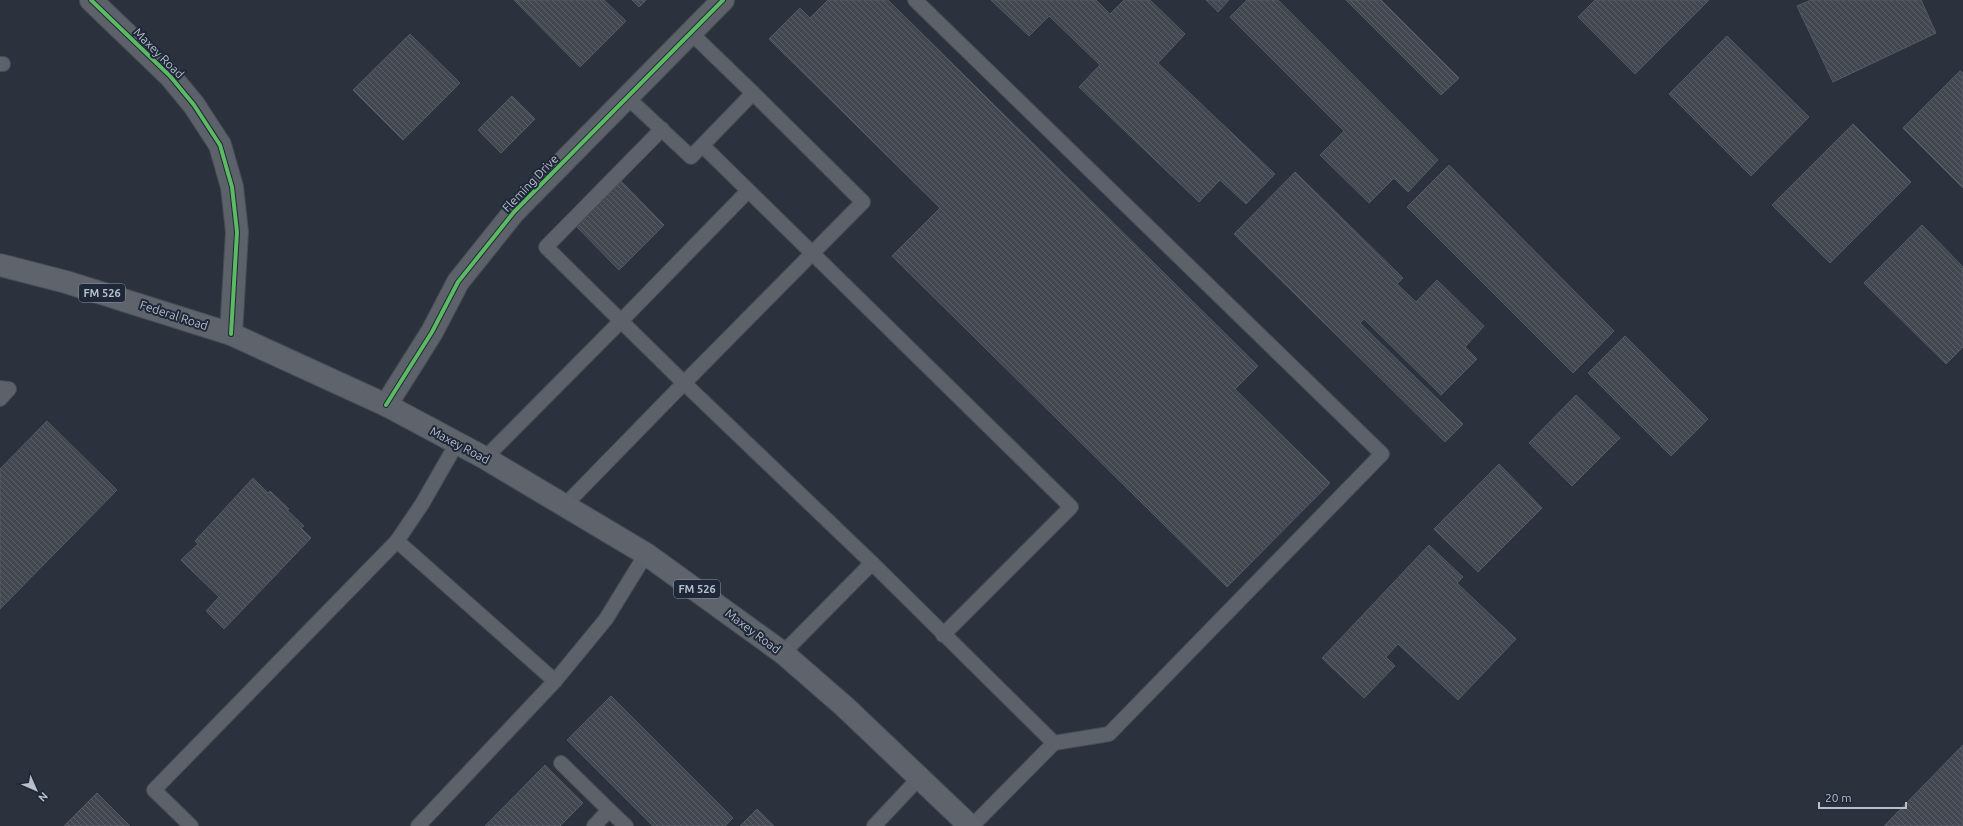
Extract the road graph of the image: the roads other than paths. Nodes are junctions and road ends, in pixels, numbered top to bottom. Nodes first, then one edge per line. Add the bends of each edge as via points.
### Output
1 (91, 0) edge
2 (722, 0) edge
3 (915, 0) edge
4 (691, 33) junction
5 (753, 93) junction
6 (628, 98) junction
7 (662, 129) junction
8 (703, 146) junction
9 (748, 191) junction
10 (812, 253) junction
11 (0, 265) edge
12 (621, 321) junction
13 (231, 334) junction
14 (684, 383) junction
15 (0, 388) edge
16 (0, 399) edge
17 (386, 405) junction
18 (456, 443) junction
19 (486, 458) junction
20 (565, 505) junction
21 (397, 541) junction
22 (646, 554) junction
23 (872, 563) junction
24 (943, 635) junction
25 (783, 653) junction
26 (555, 681) junction
27 (1054, 743) junction
28 (561, 763) dead end
29 (920, 777) junction
30 (609, 810) junction
31 (191, 826) edge
32 (418, 826) edge
33 (594, 826) edge
34 (626, 826) edge
35 (874, 826) edge
36 (971, 826) edge

1 - 13 street, Maxey Road via 170,76 194,105 220,145 232,187 237,232
2 - 4 street, Fleming Drive
3 - 27 lane via 1382,454 1109,734
4 - 5 lane
4 - 6 street, Fleming Drive
5 - 8 lane
5 - 10 lane via 863,202
6 - 7 lane
6 - 17 street, Fleming Drive via 514,212 458,282 432,332
7 - 8 lane via 691,157
7 - 12 lane via 546,247
8 - 9 lane
9 - 10 lane
9 - 12 lane
10 - 14 lane
10 - 24 lane via 1071,507
11 - 13 main road, Federal Road / FM 526 via 66,282
12 - 14 lane
12 - 19 lane
13 - 17 main road, Maxey Road / FM 526
14 - 20 lane
14 - 23 lane
15 - 16 lane via 9,389
17 - 18 main road, Maxey Road / FM 526
18 - 19 main road, Maxey Road / FM 526
18 - 21 lane via 422,504
19 - 20 main road, Maxey Road / FM 526
20 - 22 main road, Maxey Road / FM 526
21 - 26 lane
21 - 31 lane via 154,790
22 - 25 main road, Maxey Road / FM 526
22 - 26 lane via 606,619
23 - 24 lane
23 - 25 lane
24 - 27 lane
25 - 29 main road, Maxey Road / FM 526
26 - 32 lane
27 - 36 lane
28 - 30 lane
29 - 35 lane
29 - 36 main road, Maxey Road / FM 526
30 - 33 lane
30 - 34 lane

